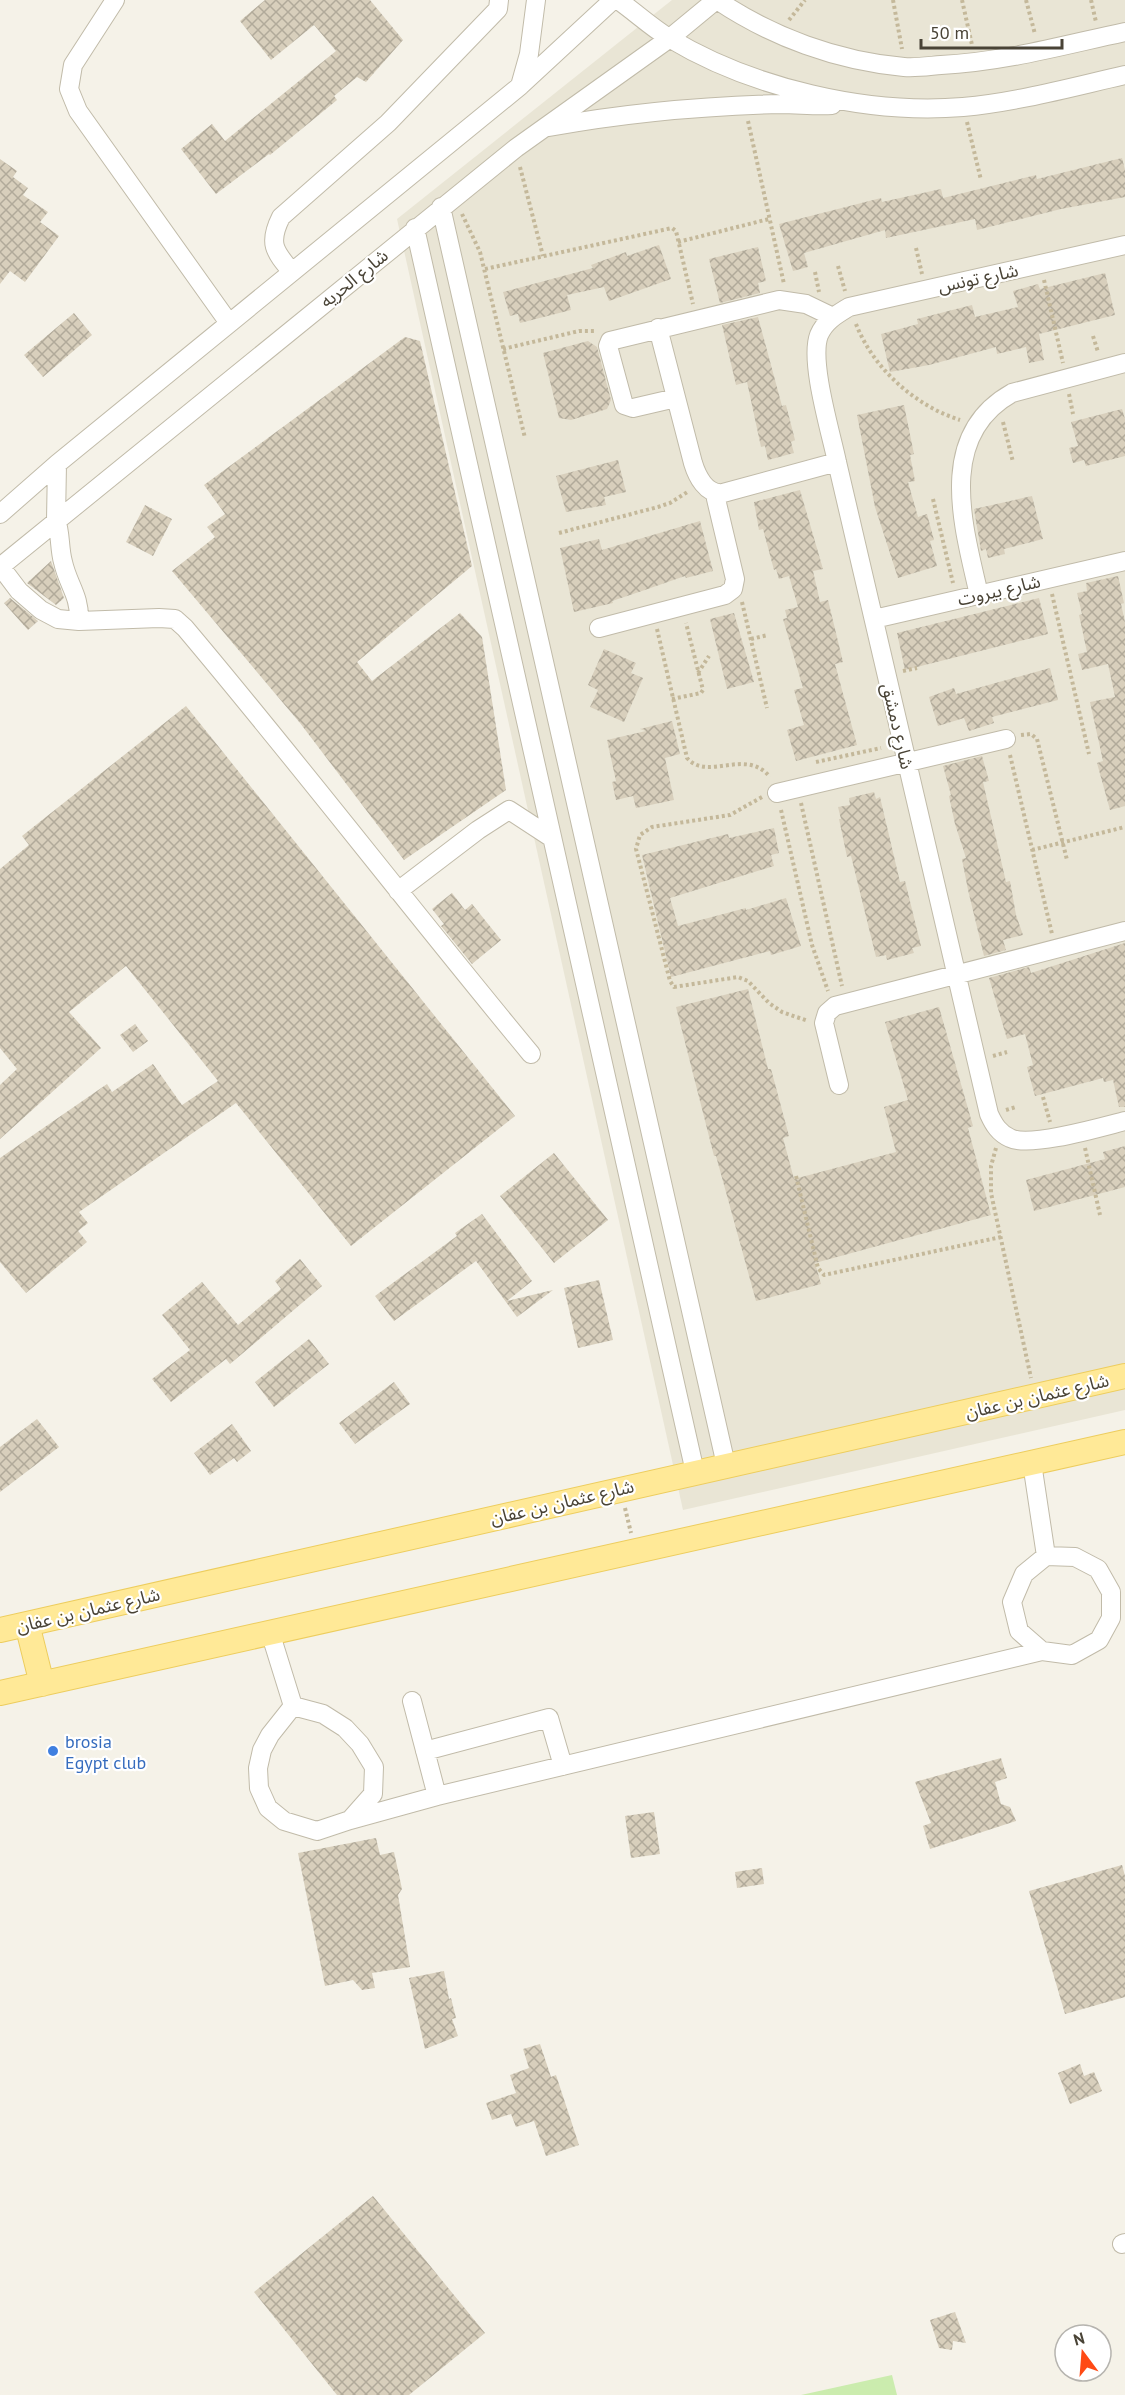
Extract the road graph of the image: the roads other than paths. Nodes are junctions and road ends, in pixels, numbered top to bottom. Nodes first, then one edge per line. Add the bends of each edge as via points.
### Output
1 (115, 0) edge
2 (499, 0) edge
3 (536, 0) edge
4 (613, 0) edge
5 (618, 0) edge
6 (716, 0) edge
7 (1125, 32) edge
8 (669, 38) junction
9 (1125, 75) edge
10 (520, 86) junction
11 (860, 104) junction
12 (544, 128) junction
13 (446, 203) junction
14 (416, 228) junction
15 (1125, 245) edge
16 (292, 272) junction
17 (841, 312) junction
18 (229, 323) junction
19 (658, 328) junction
20 (1125, 363) edge
21 (676, 398) junction
22 (837, 462) junction
23 (57, 464) junction
24 (502, 475) junction
25 (473, 483) junction
26 (718, 494) junction
27 (0, 514) edge
28 (56, 520) junction
29 (518, 546) junction
30 (489, 554) junction
31 (1125, 561) edge
32 (0, 566) edge
33 (979, 595) junction
34 (874, 619) junction
35 (79, 621) junction
36 (599, 628) dead end
37 (1006, 739) road end
38 (907, 763) junction
39 (777, 792) road end
40 (552, 838) junction
41 (398, 891) junction
42 (1125, 932) edge
43 (956, 977) junction
44 (531, 1054) dead end
45 (839, 1085) dead end
46 (1125, 1121) edge
47 (659, 1166) junction
48 (628, 1172) junction
49 (675, 1239) junction
50 (644, 1247) junction
51 (1125, 1376) edge
52 (1125, 1442) edge
53 (1032, 1463) junction
54 (726, 1465) junction
55 (695, 1472) junction
56 (1046, 1556) junction
57 (27, 1624) junction
58 (0, 1630) edge
59 (270, 1632) junction
60 (1042, 1651) junction
61 (42, 1684) junction
62 (0, 1693) edge
63 (412, 1701) dead end
64 (293, 1706) junction
65 (425, 1751) junction
66 (563, 1766) junction
67 (437, 1796) junction
68 (350, 1820) junction

1 - 18 street via 73,65 69,89 78,111
2 - 16 street via 498,9 388,123 281,217 272,234 276,252
3 - 10 street
4 - 10 street
5 - 8 street
6 - 7 street via 777,35 819,50 905,67 976,63
6 - 8 street, شارع الحريه
8 - 11 street via 738,72
8 - 12 street, شارع الحريه
9 - 11 street via 964,107
10 - 16 street
11 - 12 street via 644,112
12 - 13 street, شارع الحريه
13 - 14 street, شارع الحريه
13 - 24 street
14 - 25 street
14 - 28 street, شارع الحريه
15 - 17 street, شارع تونس
16 - 18 street
17 - 19 street via 779,300
17 - 22 street, شارع دمشق via 820,335 815,357
18 - 23 street
19 - 21 street
19 - 21 street via 611,340 608,346 624,405 633,408
20 - 33 street via 1012,393 998,402 978,425 964,458 960,491
21 - 26 street via 700,480
22 - 26 street
22 - 34 street, شارع دمشق
23 - 27 street
23 - 28 street
24 - 25 street
24 - 29 street
25 - 30 street
26 - 36 street via 735,579 733,589 725,595
28 - 32 street, شارع الحريه
28 - 35 street via 63,564 77,595
29 - 30 street
29 - 47 street
30 - 40 street
31 - 33 street, شارع بيروت
32 - 35 street via 41,610 58,619
33 - 34 street, شارع بيروت
34 - 38 street, شارع دمشق
35 - 41 street via 175,619 275,734
37 - 38 street
38 - 39 street
38 - 43 street, شارع دمشق
40 - 41 street via 509,810
40 - 48 street
41 - 44 street
42 - 43 street
43 - 45 street via 840,1005 826,1013
43 - 46 street, شارع دمشق via 989,1114 1002,1134 1022,1142
47 - 48 street
47 - 49 street
48 - 50 street
49 - 50 street
49 - 54 street
50 - 55 street
51 - 54 main road, شارع عثمان بن عفان
52 - 53 main road
53 - 56 street
53 - 59 main road
54 - 55 main road, شارع عثمان بن عفان
55 - 57 main road, شارع عثمان بن عفان
56 - 60 street via 1024,1574 1012,1602 1019,1631
56 - 60 street via 1075,1557 1098,1569 1111,1592 1111,1618 1099,1640 1072,1655
57 - 58 main road, شارع عثمان بن عفان
57 - 61 main road
59 - 61 main road
59 - 64 street
60 - 66 street
61 - 62 main road
63 - 65 street
64 - 68 street via 323,1714 345,1728 374,1767 373,1794
64 - 68 street via 262,1749 259,1788 268,1808 284,1821 317,1831
65 - 66 street via 549,1718
65 - 67 street
66 - 67 street
67 - 68 street

